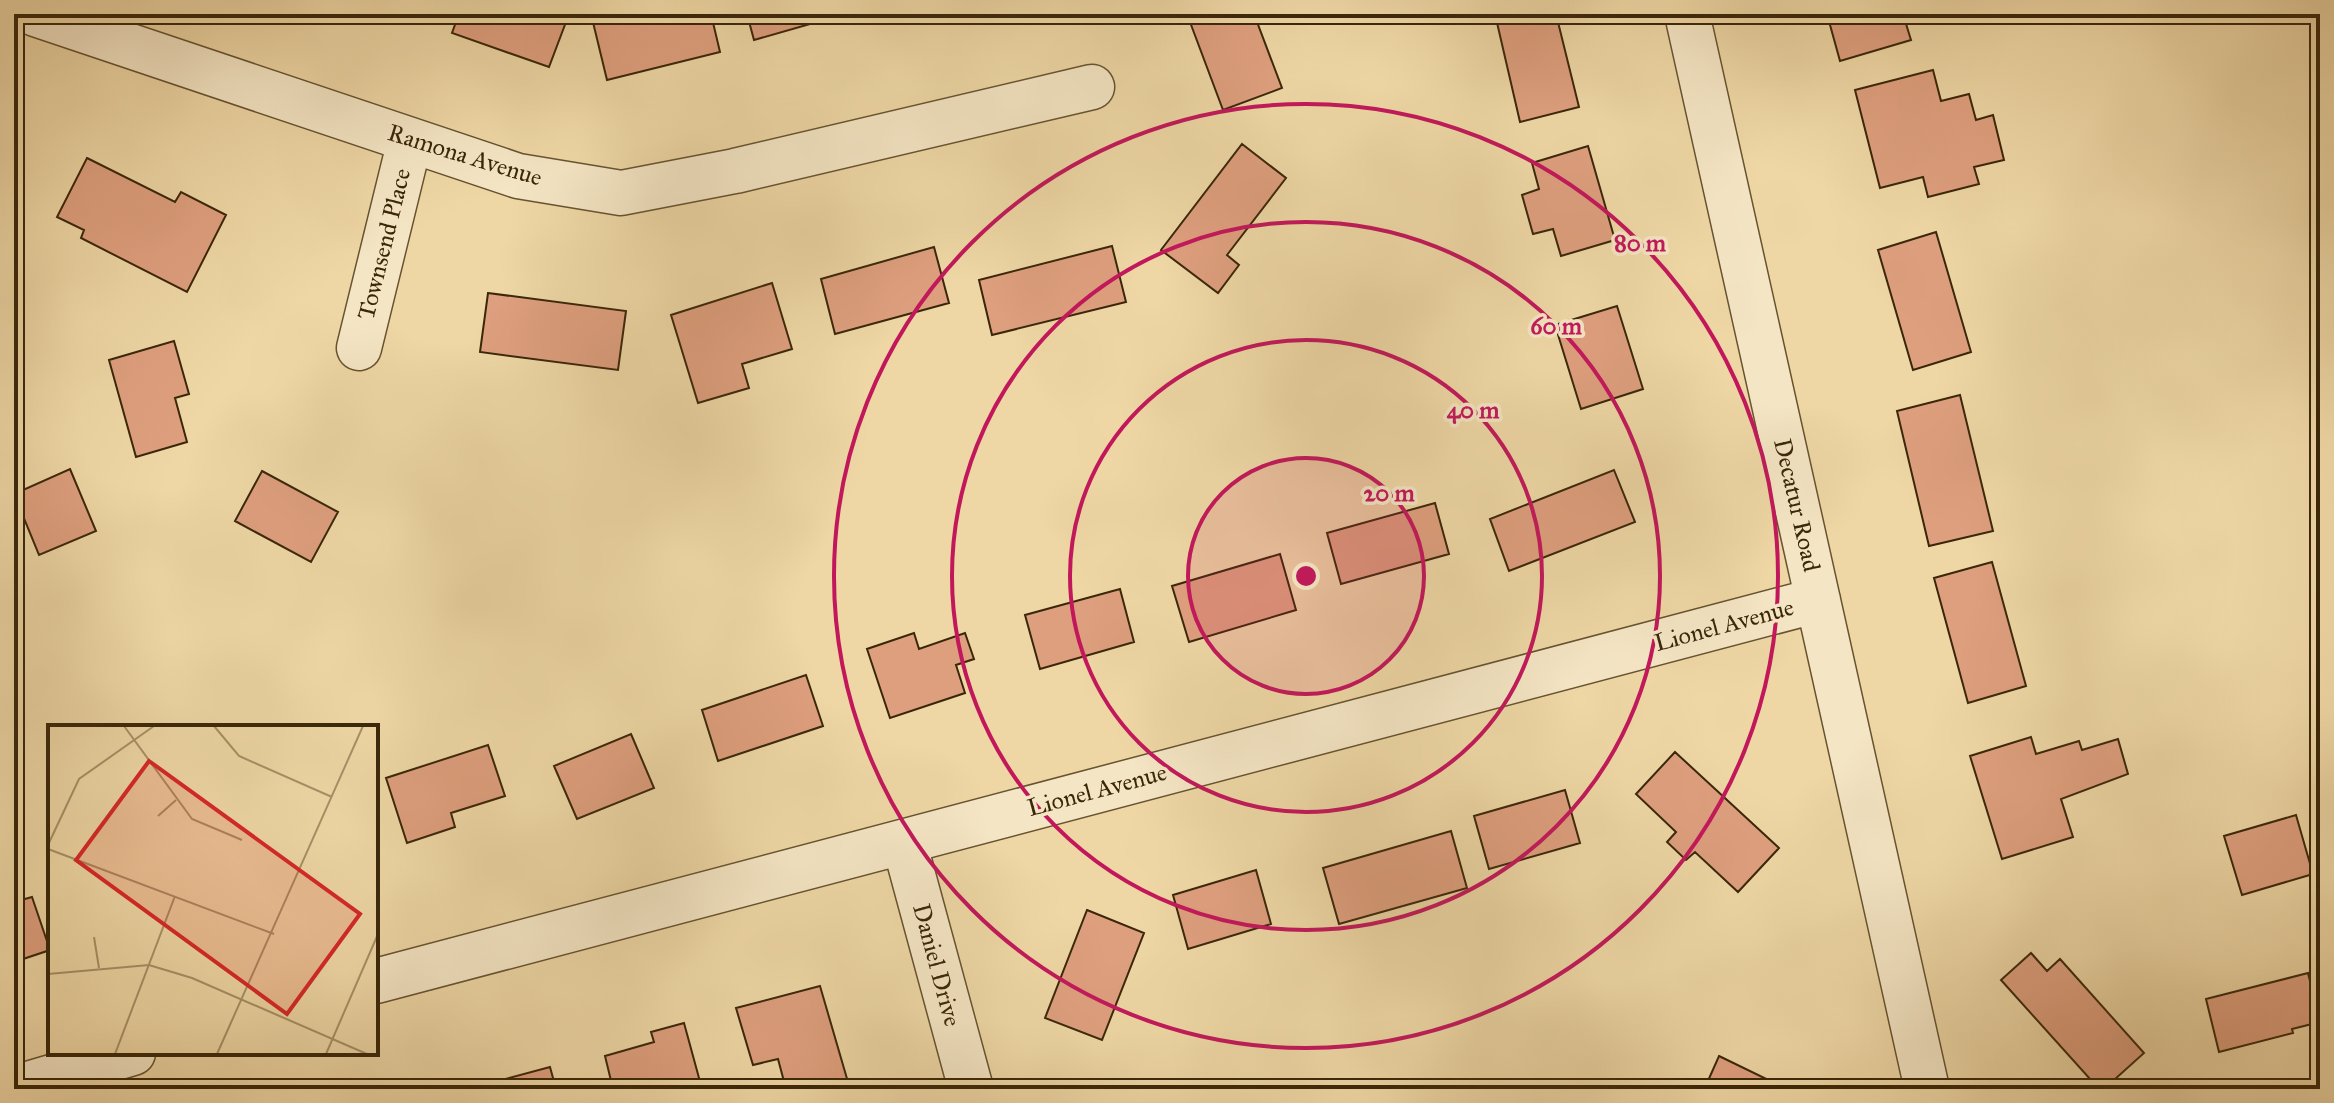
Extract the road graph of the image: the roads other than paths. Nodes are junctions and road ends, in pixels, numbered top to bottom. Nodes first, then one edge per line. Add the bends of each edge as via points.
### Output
1 (35, 14) edge
2 (1687, 14) edge
3 (1092, 87) dead end
4 (410, 140) junction
5 (359, 348) dead end
6 (1818, 600) junction
7 (904, 842) junction
8 (378, 980) edge
9 (126, 1055) edge
10 (14, 1088) edge
11 (971, 1089) edge
12 (1927, 1089) edge

1 - 4 street, Ramona Avenue
2 - 6 street, Decatur Road
3 - 4 street, Ramona Avenue via 621,193 518,176
4 - 5 street, Townsend Place
6 - 7 street, Lionel Avenue
6 - 12 street, Decatur Road
7 - 8 street, Lionel Avenue
7 - 11 street, Daniel Drive
9 - 10 street

